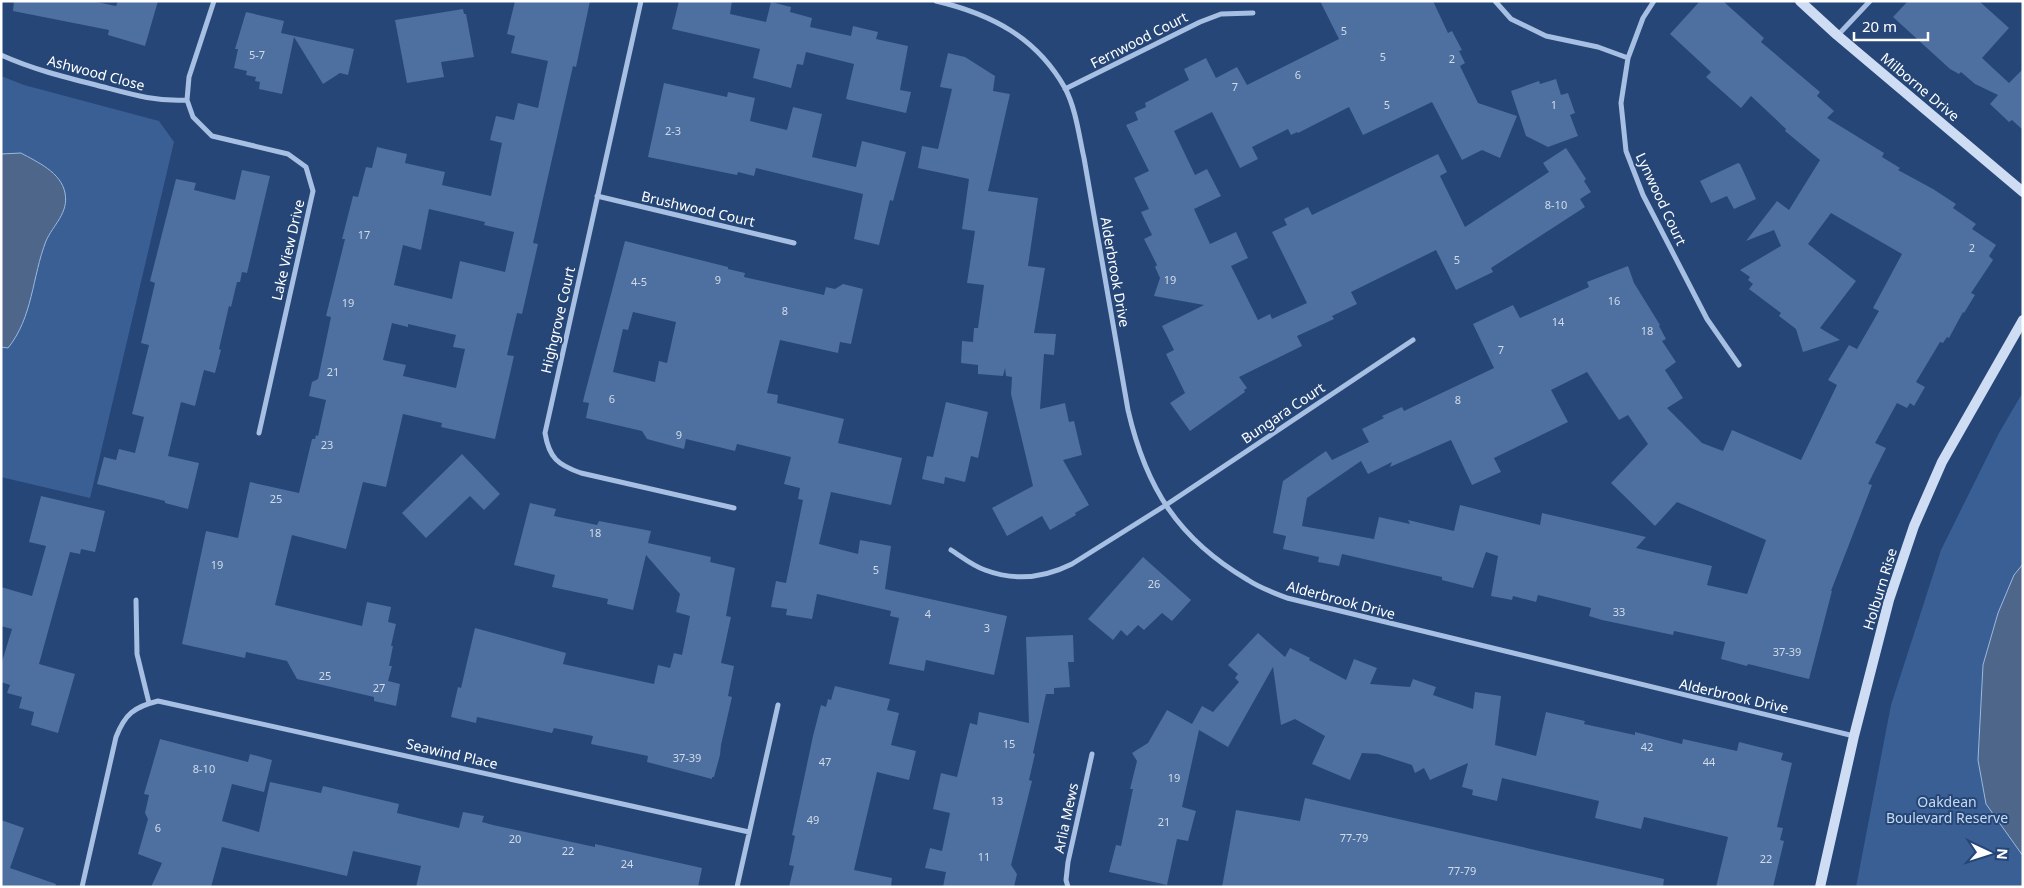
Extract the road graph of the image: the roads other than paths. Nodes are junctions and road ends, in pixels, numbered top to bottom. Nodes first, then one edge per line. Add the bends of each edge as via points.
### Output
1 (214, 1) edge
2 (641, 1) edge
3 (936, 1) edge
4 (1495, 1) edge
5 (1654, 1) edge
6 (1800, 1) edge
7 (1870, 1) edge
8 (1253, 14) dead end
9 (1838, 35) junction
10 (1, 55) edge
11 (1628, 58) junction
12 (1065, 89) junction
13 (187, 100) junction
14 (2023, 192) edge
15 (597, 196) junction
16 (794, 243) dead end
17 (2023, 320) edge
18 (1413, 340) dead end
19 (1739, 365) dead end
20 (259, 433) dead end
21 (1166, 505) junction
22 (734, 508) dead end
23 (951, 550) dead end
24 (136, 600) dead end
25 (149, 703) junction
26 (778, 705) dead end
27 (1854, 736) junction
28 (1092, 754) dead end
29 (750, 832) junction
30 (82, 887) edge
31 (737, 887) edge
32 (1068, 887) edge
33 (1820, 887) edge

1 - 13 street via 189,77
2 - 15 street, Highgrove Court
3 - 12 street, Alderbrook Drive via 987,17 1024,39
4 - 11 street via 1512,19 1546,36 1598,47
5 - 11 street, Lynwood Court via 1643,18
6 - 9 street, Milborne Drive
7 - 9 street
8 - 12 street, Fernwood Court via 1221,14 1200,22
9 - 14 street, Milborne Drive
10 - 13 street, Ashwood Close via 56,75 155,100
11 - 19 street, Lynwood Court via 1620,103 1626,151 1643,195 1707,319
12 - 21 street, Alderbrook Drive via 1084,158 1136,443 1148,476
13 - 20 street, Lake View Drive via 193,117 212,136 288,154 306,167 313,191
15 - 16 street, Brushwood Court
15 - 22 street, Highgrove Court via 545,433 547,446 562,466 581,473
17 - 27 street, Holburn Rise via 1942,462 1914,526 1889,600
18 - 21 street, Bungara Court
21 - 23 street, Bungara Court via 1072,564 1044,575 1017,577 996,574 983,570
21 - 27 street, Alderbrook Drive via 1189,535 1217,560 1250,582 1287,598
24 - 25 street via 137,654
25 - 29 street, Seawind Place via 174,704
25 - 30 street via 130,712 116,737
26 - 29 street
27 - 33 street, Holburn Rise
28 - 32 street, Arlia Mews via 1068,862
29 - 31 street

